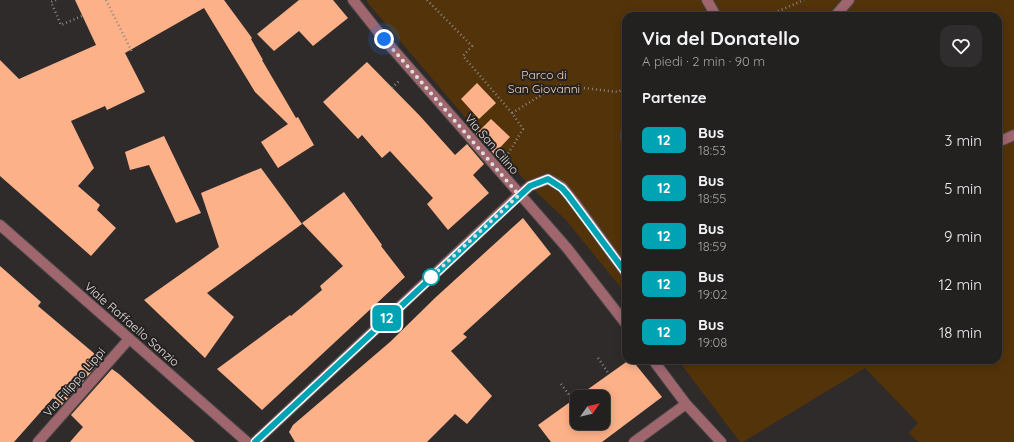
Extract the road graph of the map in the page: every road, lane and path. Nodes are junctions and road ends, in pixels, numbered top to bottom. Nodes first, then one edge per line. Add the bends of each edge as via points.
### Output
1 (56, 0) edge
2 (106, 0) edge
3 (353, 0) edge
4 (427, 0) edge
5 (707, 0) edge
6 (804, 0) edge
7 (849, 0) edge
8 (714, 12) edge
9 (776, 12) edge
10 (838, 12) edge
11 (82, 16) dead end
12 (132, 52) dead end
13 (622, 90) edge
14 (512, 113) junction
15 (1014, 136) edge
16 (1002, 140) edge
17 (496, 168) junction
18 (519, 195) junction
19 (0, 226) edge
20 (622, 268) edge
21 (622, 319) edge
22 (129, 339) junction
23 (598, 358) dead end
24 (656, 364) edge
25 (609, 374) dead end
26 (561, 384) dead end
27 (570, 396) edge
28 (686, 404) junction
29 (38, 442) edge
30 (247, 442) edge
31 (255, 442) edge
32 (634, 442) edge
33 (721, 442) edge

1 - 11 path via 51,2 62,25
2 - 12 path
3 - 17 street, Via San Cilino
4 - 14 path via 472,46 463,56
5 - 8 street
6 - 9 path
7 - 10 street
13 - 14 path via 618,92 558,85
14 - 17 path via 523,129 505,160
15 - 16 street
17 - 18 street, Via San Cilino
18 - 20 street via 530,186 548,179 562,188
18 - 21 street, Via San Cilino via 567,248
18 - 31 street
19 - 22 street, Viale Raffaello Sanzio
22 - 29 street, Via Filippo Lippi
22 - 30 street, Viale Raffaello Sanzio
23 - 25 path
24 - 28 street
26 - 27 path
28 - 32 street
28 - 33 street

